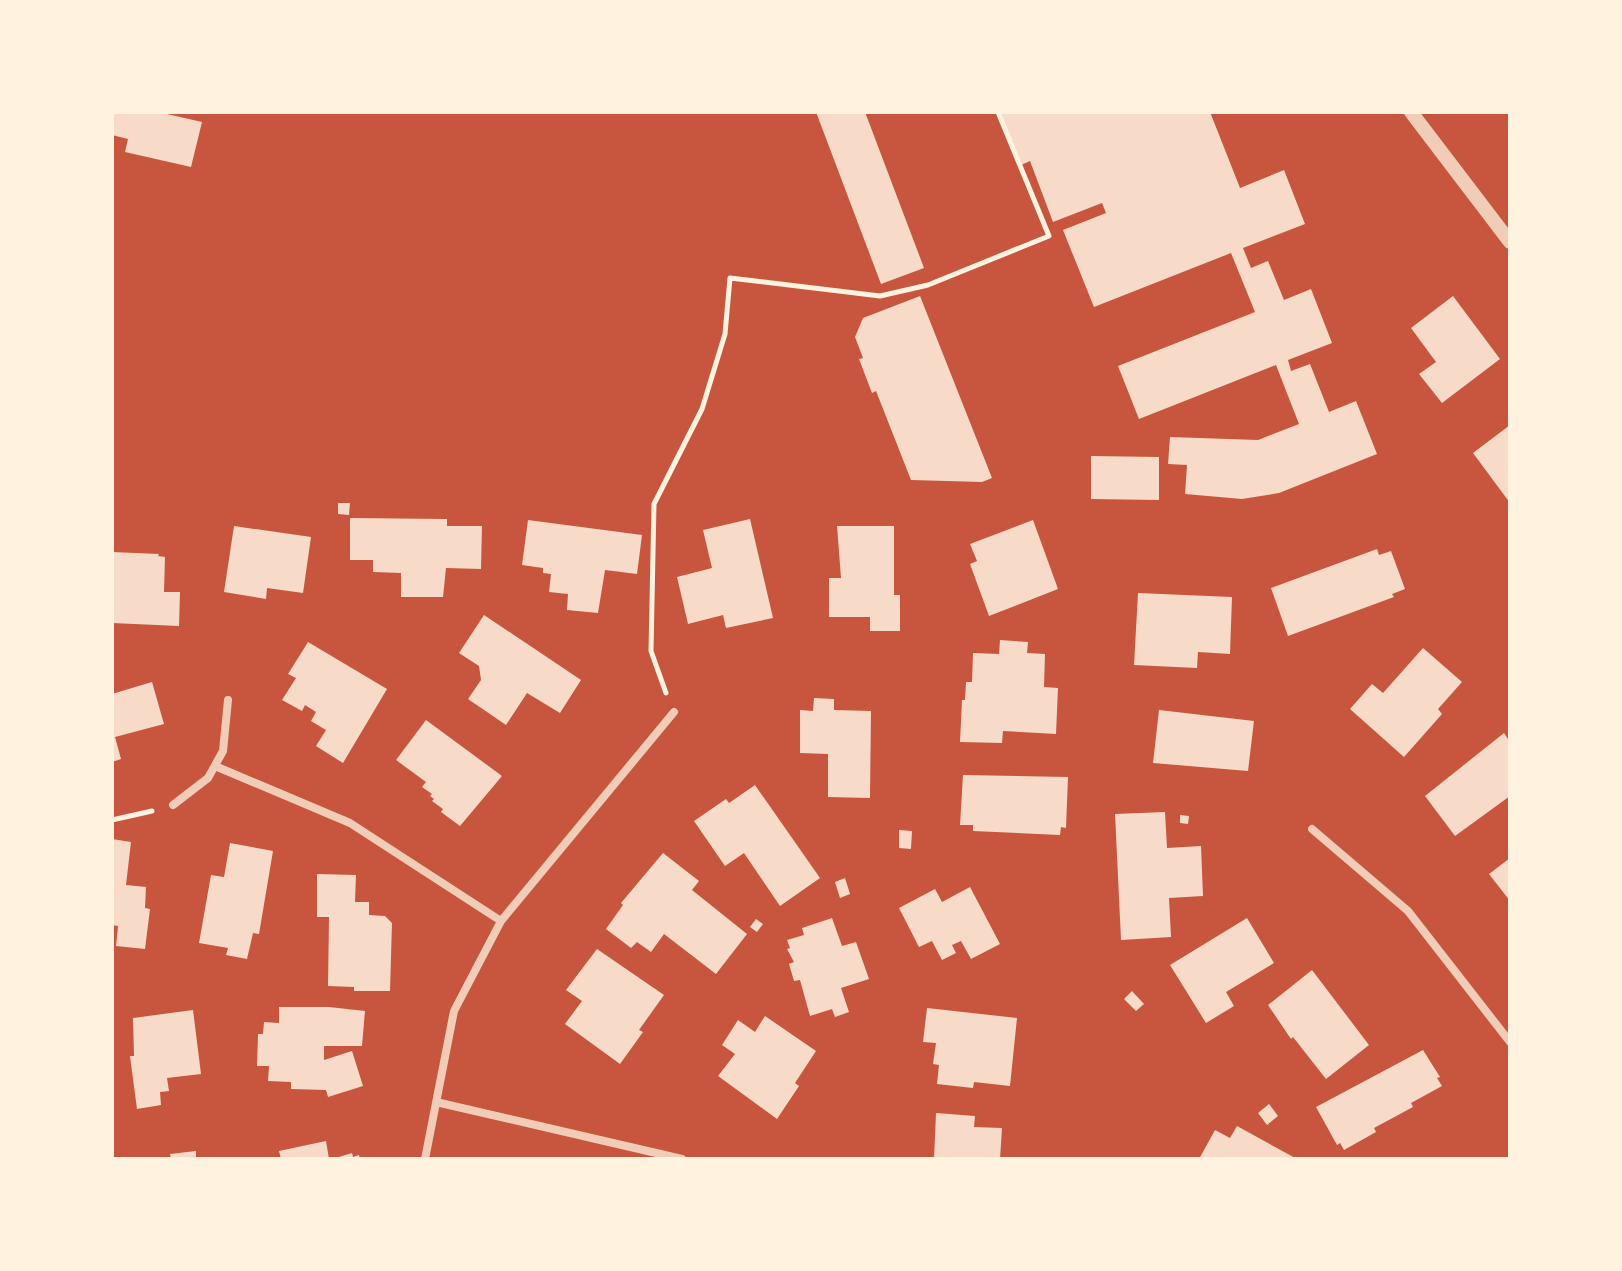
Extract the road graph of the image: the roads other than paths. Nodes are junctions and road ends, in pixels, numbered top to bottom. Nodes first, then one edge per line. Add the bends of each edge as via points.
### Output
1 (1411, 112) edge
2 (1510, 242) edge
3 (228, 700) dead end
4 (674, 712) road end
5 (215, 766) junction
6 (173, 805) road end
7 (1312, 829) dead end
8 (501, 921) junction
9 (1510, 1042) edge
10 (436, 1102) junction
11 (425, 1159) edge
12 (682, 1159) edge

1 - 2 street
3 - 5 street via 225,740
4 - 8 street
5 - 6 street via 208,778
5 - 8 street via 350,823
7 - 9 street via 1408,911
8 - 10 street via 454,1011
10 - 11 street
10 - 12 street

